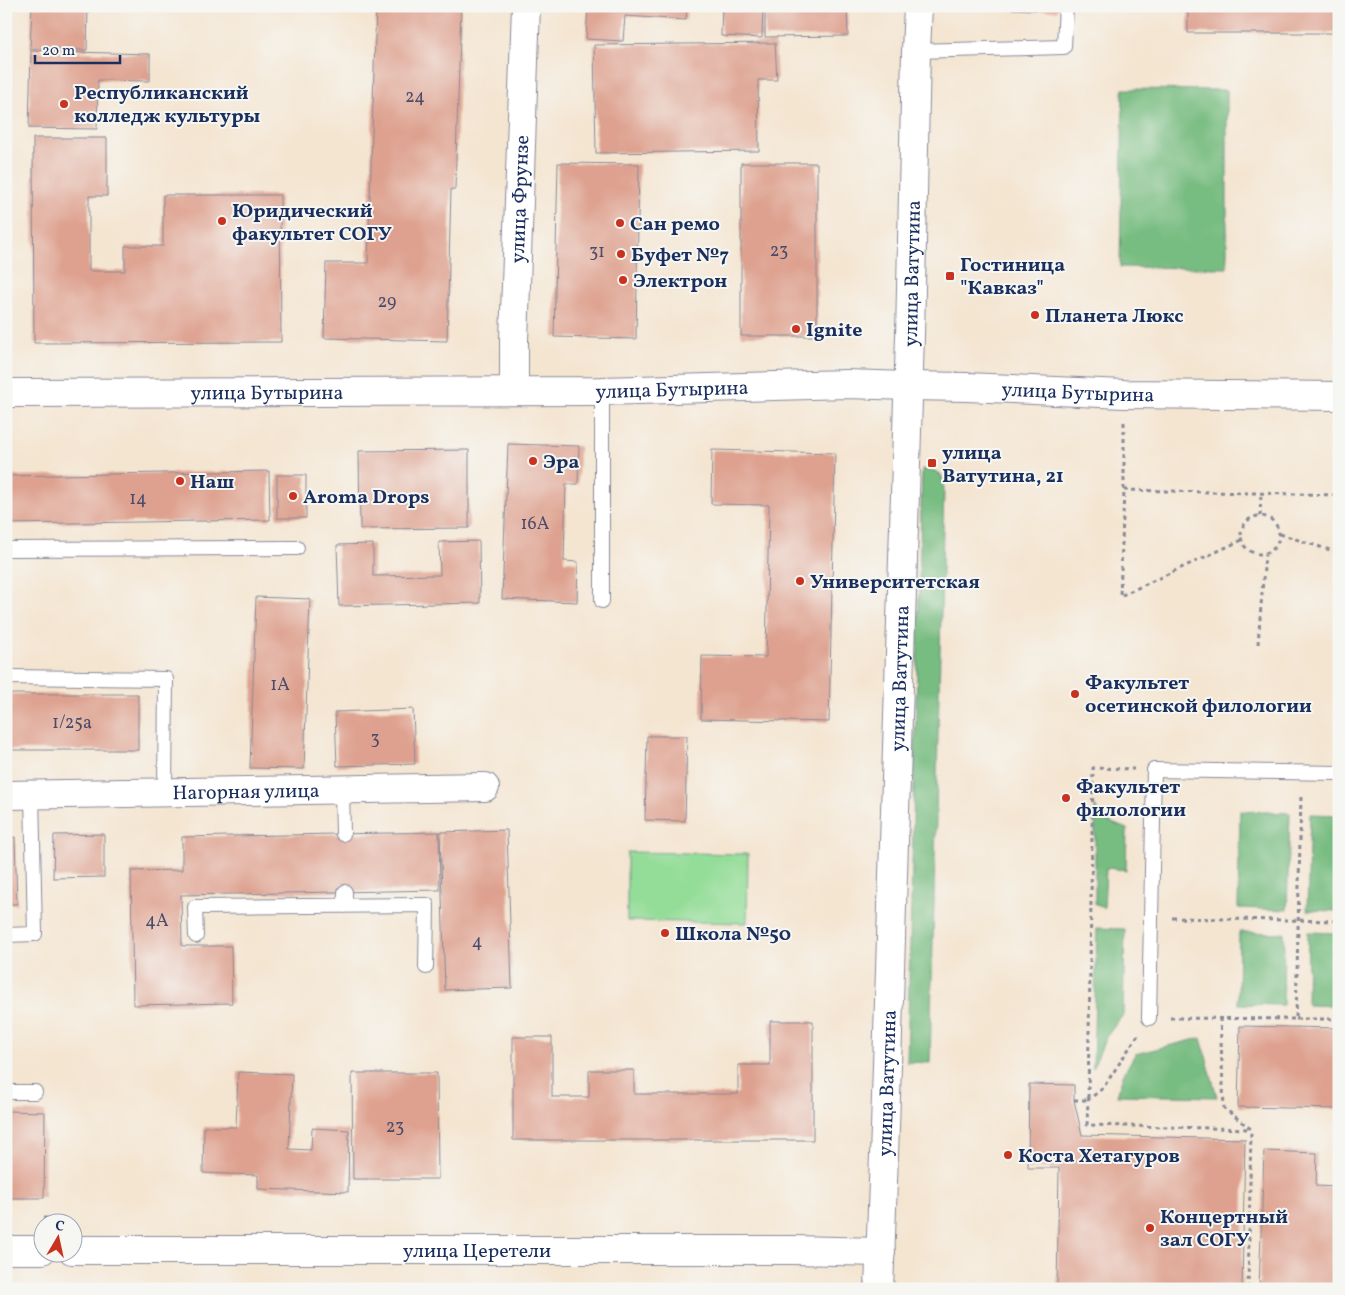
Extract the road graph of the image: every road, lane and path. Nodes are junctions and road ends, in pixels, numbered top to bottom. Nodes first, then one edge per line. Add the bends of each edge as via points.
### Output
1 (526, 6) edge
2 (918, 6) edge
3 (1066, 6) edge
4 (916, 51) junction
5 (908, 386) junction
6 (514, 391) junction
7 (602, 391) junction
8 (6, 393) edge
9 (1124, 394) junction
10 (1339, 396) edge
11 (1124, 490) junction
12 (1261, 493) junction
13 (1339, 495) edge
14 (1260, 516) junction
15 (1280, 534) junction
16 (1242, 540) junction
17 (297, 548) dead end
18 (6, 549) edge
19 (1339, 553) edge
20 (1265, 555) junction
21 (602, 600) dead end
22 (1258, 644) dead end
23 (6, 677) edge
24 (1154, 770) junction
25 (1301, 773) junction
26 (1339, 773) edge
27 (485, 787) dead end
28 (342, 790) junction
29 (165, 792) junction
30 (19, 795) edge
31 (343, 834) dead end
32 (1151, 918) junction
33 (1298, 920) junction
34 (1339, 921) edge
35 (6, 935) edge
36 (196, 936) dead end
37 (426, 967) dead end
38 (1149, 1018) junction
39 (1220, 1018) junction
40 (1296, 1019) junction
41 (1339, 1019) edge
42 (6, 1092) edge
43 (35, 1092) dead end
44 (1074, 1100) dead end
45 (1088, 1100) junction
46 (1251, 1129) junction
47 (6, 1250) edge
48 (32, 1250) edge
49 (82, 1250) edge
50 (881, 1252) junction
51 (879, 1289) edge
52 (1248, 1289) edge

1 - 6 main road, улица Фрунзе
2 - 4 main road, улица Ватутина
3 - 4 lane via 1064,47
4 - 5 main road, улица Ватутина
5 - 7 main road, улица Бутырина via 847,384
5 - 9 main road, улица Бутырина
5 - 50 main road, улица Ватутина
6 - 7 main road, улица Бутырина
6 - 8 main road, улица Бутырина
7 - 21 lane
9 - 10 main road, улица Бутырина
9 - 11 path
11 - 12 path
11 - 16 path via 1120,596
12 - 13 path
12 - 14 path
14 - 15 path via 1277,524
14 - 16 path via 1245,523
15 - 19 path
15 - 20 path via 1273,550
16 - 20 path via 1250,551
17 - 18 lane
20 - 22 path
23 - 29 lane via 166,679
24 - 25 lane
24 - 32 lane
24 - 45 path via 1093,768
25 - 26 lane
25 - 33 path
27 - 28 main road, Нагорная улица
28 - 29 main road, Нагорная улица
28 - 31 lane
29 - 30 main road, Нагорная улица
30 - 35 lane via 35,934
32 - 33 path
32 - 38 lane
33 - 34 path
33 - 40 path
36 - 37 lane via 194,907 345,899 426,904
38 - 39 path
38 - 45 path via 1103,1088
39 - 40 path
39 - 46 path via 1224,1108
40 - 41 path
42 - 43 lane
44 - 45 path
45 - 46 path via 1087,1125
46 - 52 path
47 - 48 main road
49 - 50 main road, улица Церетели
50 - 51 main road, улица Ватутина

